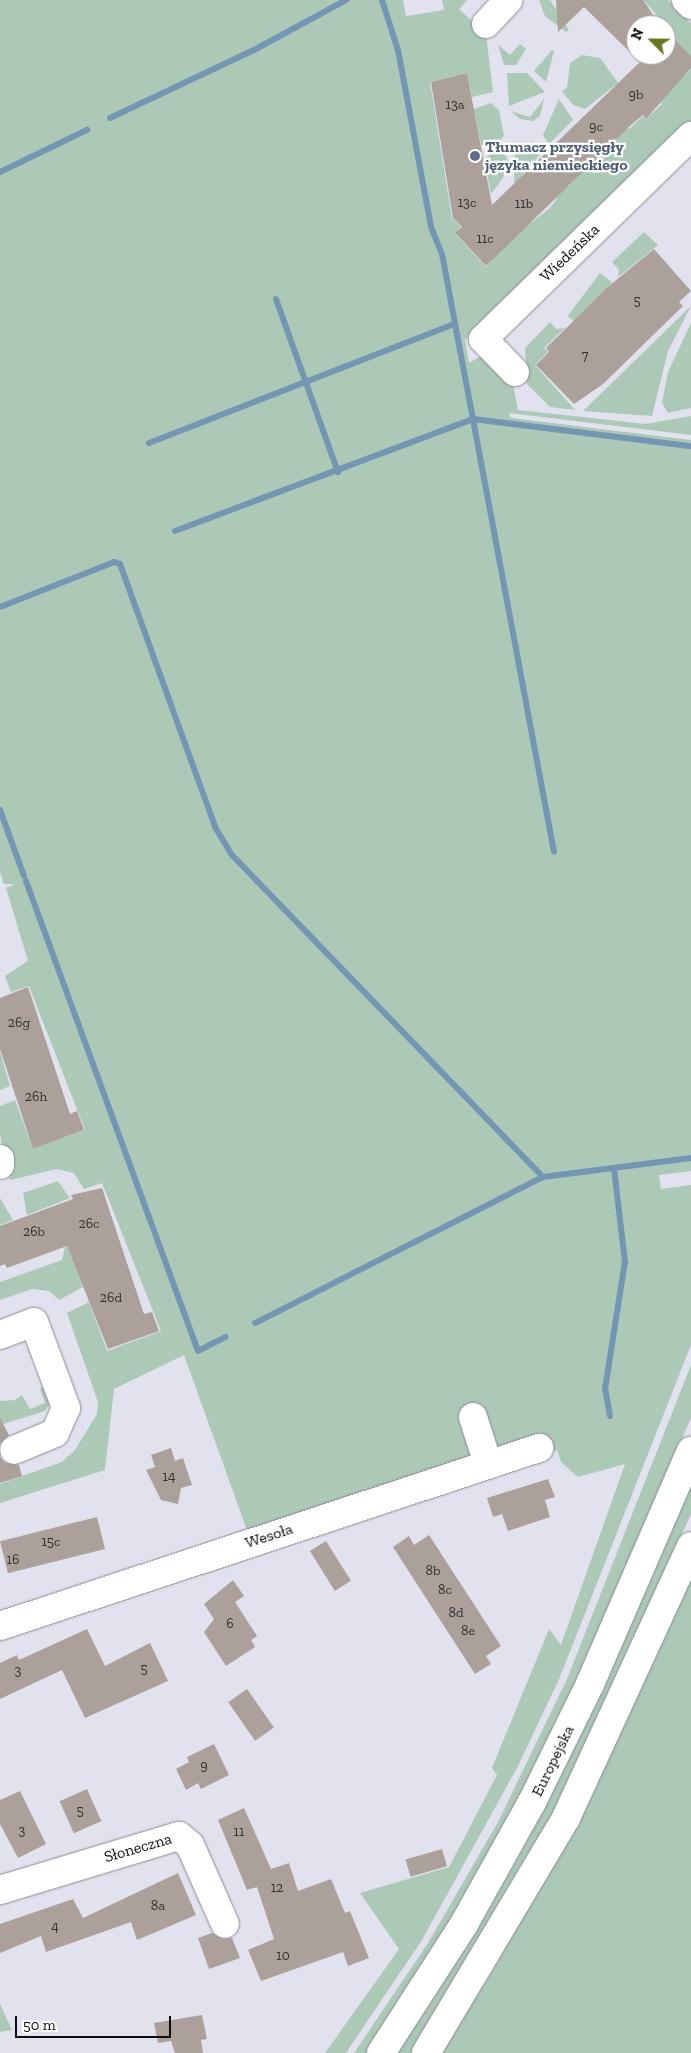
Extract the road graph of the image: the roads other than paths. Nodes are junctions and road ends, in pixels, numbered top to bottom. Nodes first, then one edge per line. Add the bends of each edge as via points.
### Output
1 (508, 0) edge
2 (686, 0) edge
3 (691, 5) edge
4 (486, 24) dead end
5 (691, 136) edge
6 (515, 372) dead end
7 (0, 1159) edge
8 (0, 1165) edge
9 (0, 1335) edge
10 (473, 1417) dead end
11 (539, 1448) dead end
12 (14, 1450) dead end
13 (691, 1451) edge
14 (488, 1464) junction
15 (691, 1546) edge
16 (0, 1626) edge
17 (0, 1890) edge
18 (225, 1924) dead end
19 (381, 2053) edge
20 (426, 2053) edge

1 - 4 main road
2 - 3 main road
5 - 6 main road, Wiedeńska via 483,339
7 - 8 main road
9 - 12 main road via 34,1322 66,1408 55,1433
10 - 14 main road
11 - 14 main road, Wesoła
13 - 19 main road, Europejska via 603,1656 532,1802 464,1924
14 - 16 main road, Wesoła
15 - 20 main road via 566,1818
17 - 18 main road, Słoneczna via 179,1836 190,1845

